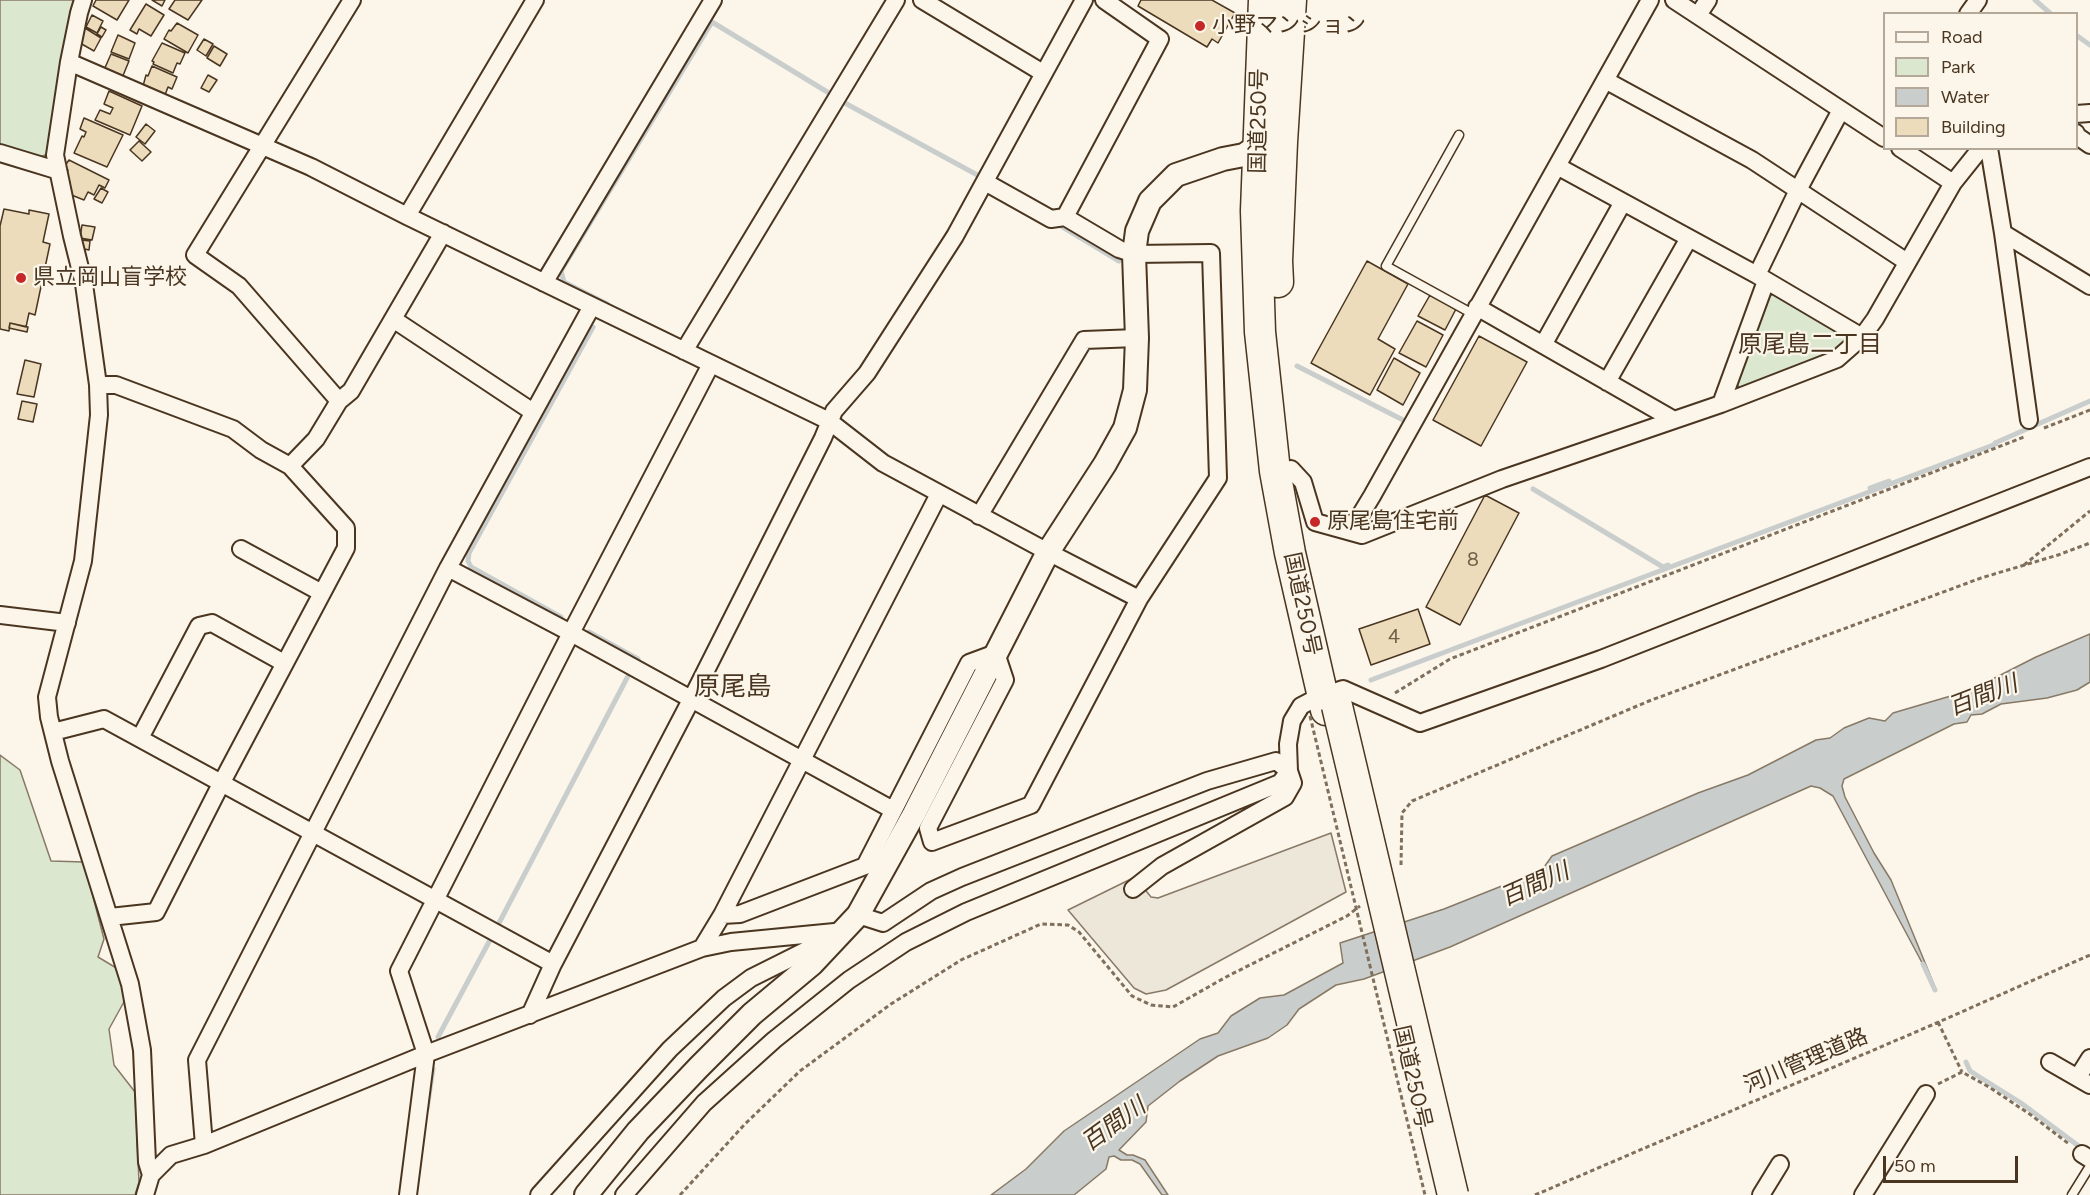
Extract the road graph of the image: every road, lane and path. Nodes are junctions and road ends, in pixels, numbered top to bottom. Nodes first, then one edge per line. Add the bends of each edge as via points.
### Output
1 (83, 0) edge
2 (352, 0) edge
3 (535, 0) edge
4 (713, 0) edge
5 (896, 0) edge
6 (922, 0) edge
7 (1084, 0) edge
8 (1104, 0) edge
9 (1264, 0) edge
10 (1292, 0) edge
11 (1650, 0) edge
12 (1674, 0) edge
13 (1707, 0) edge
14 (1698, 15) junction
15 (69, 62) junction
16 (1043, 73) junction
17 (1605, 80) junction
18 (1841, 110) junction
19 (1459, 135) dead end
20 (1883, 137) edge
21 (2078, 137) edge
22 (1259, 145) junction
23 (2090, 146) edge
24 (262, 147) junction
25 (1903, 150) edge
26 (1979, 150) edge
27 (1989, 150) edge
28 (0, 153) edge
29 (1557, 166) junction
30 (56, 170) junction
31 (986, 182) junction
32 (1953, 183) junction
33 (1798, 190) junction
34 (1623, 202) junction
35 (407, 216) junction
36 (1065, 217) junction
37 (2003, 232) junction
38 (443, 233) junction
39 (1689, 238) junction
40 (1134, 254) junction
41 (1907, 262) junction
42 (1762, 278) junction
43 (544, 283) junction
44 (2090, 286) edge
45 (592, 306) junction
46 (1475, 311) junction
47 (393, 319) junction
48 (1862, 337) junction
49 (1137, 338) junction
50 (1543, 345) junction
51 (684, 351) junction
52 (711, 364) junction
53 (1607, 382) junction
54 (98, 385) junction
55 (339, 401) junction
56 (1721, 404) junction
57 (2090, 410) edge
58 (533, 412) junction
59 (1674, 420) junction
60 (829, 421) junction
61 (2032, 426) joint
62 (2024, 437) dead end
63 (290, 466) junction
64 (2090, 467) edge
65 (1292, 469) junction
66 (939, 494) junction
67 (2090, 511) edge
68 (979, 516) junction
69 (1315, 522) junction
70 (241, 549) dead end
71 (1048, 552) junction
72 (2022, 566) dead end
73 (448, 568) junction
74 (322, 593) junction
75 (1139, 599) junction
76 (0, 615) edge
77 (67, 624) junction
78 (571, 633) junction
79 (996, 653) junction
80 (285, 663) junction
81 (691, 700) junction
82 (1326, 704) junction
83 (1377, 704) junction
84 (53, 732) junction
85 (140, 738) junction
86 (800, 760) junction
87 (1289, 771) junction
88 (222, 782) junction
89 (893, 810) junction
90 (313, 834) junction
91 (1134, 889) dead end
92 (434, 900) junction
93 (722, 915) junction
94 (110, 917) junction
95 (852, 923) junction
96 (702, 948) junction
97 (2090, 955) edge
98 (553, 964) junction
99 (530, 1015) junction
100 (1938, 1023) junction
101 (426, 1054) junction
102 (2090, 1058) edge
103 (2050, 1062) dead end
104 (1962, 1072) junction
105 (2084, 1081) edge
106 (1926, 1094) joint
107 (204, 1144) junction
108 (2088, 1159) edge
109 (1780, 1164) dead end
110 (151, 1174) junction
111 (145, 1195) edge
112 (408, 1195) edge
113 (539, 1195) edge
114 (586, 1195) edge
115 (624, 1195) edge
116 (1425, 1195) edge
117 (1440, 1195) edge
118 (1452, 1195) edge
119 (1535, 1195) edge
120 (1761, 1195) edge
121 (1863, 1195) edge
122 (2072, 1195) edge

1 - 15 street
2 - 24 street
3 - 35 street
4 - 43 street
5 - 51 street
6 - 16 street
7 - 16 street
8 - 36 street via 1160,39
9 - 22 highway, 国道250号
10 - 65 highway, 国道250号 via 1277,261 1282,382
11 - 17 street
12 - 14 street
13 - 14 street
14 - 18 street
15 - 24 street
15 - 30 street
16 - 31 street
17 - 29 street
17 - 33 street via 1752,160
18 - 20 street
18 - 33 street
19 - 46 lane via 1386,266
21 - 23 street
22 - 40 street via 1244,155 1176,175 1150,201 1137,231
22 - 82 highway, 国道250号 via 1258,277 1268,417 1288,541
24 - 35 street
24 - 55 street via 195,255 239,286
25 - 32 street
26 - 32 street
27 - 37 street
28 - 30 street
29 - 34 street
29 - 46 street
30 - 54 street via 84,284
31 - 36 street via 1051,219
31 - 60 street via 867,374
32 - 41 street
33 - 41 street
33 - 42 street
34 - 39 street
34 - 50 street
35 - 38 street
36 - 40 street
37 - 44 street
37 - 61 street
38 - 43 street
38 - 47 street
39 - 42 street
39 - 53 street
40 - 49 street
40 - 75 street via 1211,253 1218,478
41 - 48 street
42 - 48 street
42 - 56 street
43 - 45 street
45 - 51 street
45 - 58 street
46 - 50 street
46 - 69 street via 1355,524
47 - 55 street via 351,391
47 - 58 street
48 - 56 street via 1837,359
49 - 68 street via 1084,340
49 - 71 street via 1135,390 1125,428
50 - 53 street
51 - 52 street
52 - 60 street
52 - 78 street
53 - 59 street
54 - 63 street via 116,385 233,429
54 - 77 street via 99,415 83,561
55 - 63 street via 316,439
56 - 59 street
57 - 61 path
58 - 73 street
59 - 69 street via 1502,479 1362,535
60 - 66 street via 883,463
60 - 81 street
62 - 83 path via 1450,658
63 - 74 street via 345,528 346,548
64 - 83 street via 1601,658 1420,723
65 - 69 street via 1303,483
65 - 82 highway, 国道250号
66 - 68 street
66 - 86 street
67 - 72 path
68 - 71 street
70 - 74 street
71 - 75 street
71 - 79 street
73 - 78 street
73 - 90 street
74 - 80 street
75 - 79 street via 1031,805 932,842 928,828 1005,680
76 - 77 street
77 - 84 street via 47,697
78 - 81 street
78 - 92 street
79 - 89 street via 969,663
79 - 95 street via 914,814
80 - 85 street via 212,623 199,626
80 - 88 street
81 - 86 street
81 - 98 street
82 - 83 street via 1343,689
82 - 87 street via 1301,706 1292,721
82 - 116 path, bridge
82 - 117 highway, 国道250号
82 - 118 highway, 国道250号, bridge
84 - 85 street via 104,718
84 - 94 street
85 - 88 street
86 - 89 street
86 - 93 street
87 - 91 street via 1293,783 1285,797 1162,866
87 - 95 street via 1276,761 1207,781 962,877 931,891 883,923
87 - 115 street via 1280,783 966,912 906,942 849,980 774,1040 704,1103
88 - 90 street
88 - 94 street via 156,912
89 - 93 street via 865,866 740,914
90 - 92 street
90 - 107 street via 197,1060
92 - 98 street
92 - 101 street via 399,971
93 - 96 street
94 - 110 street via 130,984 142,1050 147,1162
95 - 96 street
95 - 113 street via 751,978 724,998 670,1049
95 - 114 street via 699,1067 638,1131
96 - 99 street
97 - 100 path, 河川管理道路
98 - 99 street
99 - 101 street
100 - 104 path
100 - 119 path, 河川管理道路
101 - 107 street
101 - 112 street
102 - 105 street
103 - 105 street
104 - 106 path via 1930,1088
104 - 108 path via 2031,1115
106 - 121 street
107 - 110 street via 171,1155
108 - 122 lane
109 - 120 street
110 - 111 street

